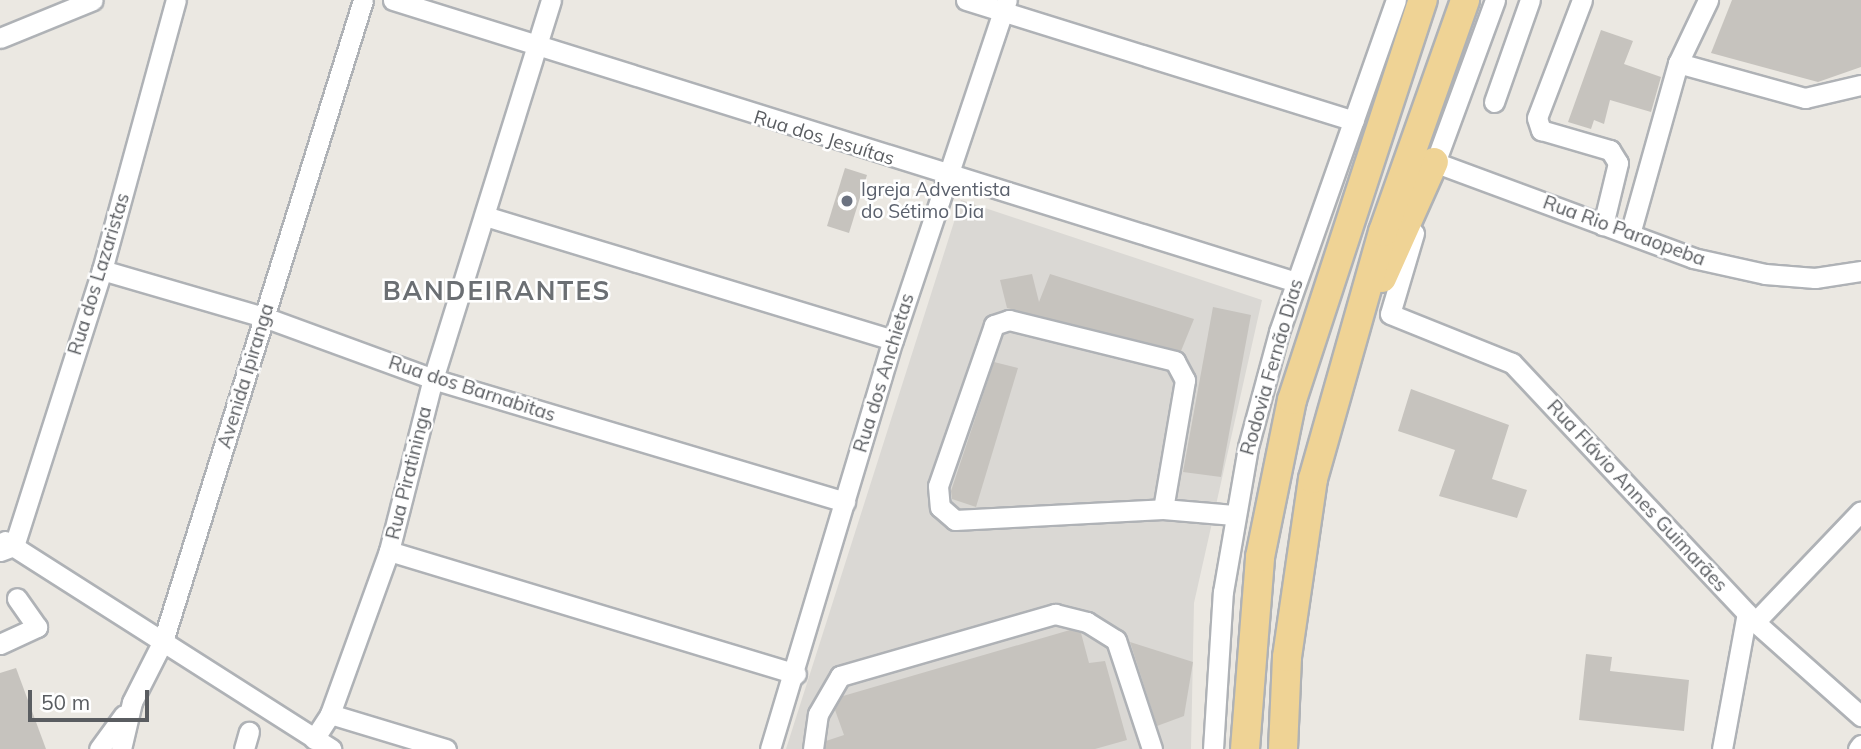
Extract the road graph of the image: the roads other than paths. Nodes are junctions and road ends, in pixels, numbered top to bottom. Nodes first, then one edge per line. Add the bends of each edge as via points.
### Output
1 (93, 0) edge
2 (176, 0) edge
3 (363, 0) edge
4 (393, 0) edge
5 (551, 0) edge
6 (966, 0) edge
7 (1396, 0) edge
8 (1423, 0) edge
9 (1465, 0) edge
10 (1495, 0) edge
11 (1530, 0) edge
12 (1582, 0) edge
13 (1708, 0) edge
14 (1006, 6) edge
15 (0, 38) edge
16 (537, 48) junction
17 (1678, 63) junction
18 (1861, 85) edge
19 (1494, 102) dead end
20 (1354, 121) junction
21 (1434, 162) junction
22 (946, 176) junction
23 (485, 216) junction
24 (1603, 225) junction
25 (1630, 234) junction
26 (102, 270) junction
27 (1861, 271) edge
28 (1296, 282) junction
29 (264, 317) junction
30 (1361, 318) junction
31 (893, 340) junction
32 (433, 379) junction
33 (845, 502) junction
34 (1163, 509) junction
35 (1861, 511) edge
36 (1234, 515) junction
37 (5, 545) edge
38 (389, 551) junction
39 (17, 598) dead end
40 (1751, 617) junction
41 (163, 641) junction
42 (0, 645) edge
43 (796, 674) junction
44 (132, 702) junction
45 (330, 714) junction
46 (1861, 716) edge
47 (314, 739) junction
48 (99, 749) edge
49 (121, 749) edge
50 (331, 749) edge
51 (446, 749) edge
52 (770, 749) edge
53 (813, 749) edge
54 (1152, 749) edge
55 (1213, 749) edge
56 (1245, 749) edge
57 (1283, 749) edge
58 (1722, 749) edge

1 - 15 street
2 - 26 street, Rua dos Lazaristas
3 - 29 street, Avenida Ipiranga
4 - 16 street, Rua dos Jesuítas
5 - 16 street, Rua Piratininga
6 - 14 street
7 - 20 street, Rodovia Fernão Dias
8 - 56 highway, Rodovia Fernão Dias via 1292,400 1260,557
9 - 30 highway via 1383,232
10 - 21 street
11 - 19 street
12 - 24 street via 1537,118 1541,130 1610,150 1618,163
13 - 17 street
14 - 20 street
14 - 22 street, Rua dos Anchietas
16 - 22 street, Rua dos Jesuítas
16 - 23 street, Rua Piratininga
17 - 18 street via 1805,99
17 - 25 street
20 - 28 street, Rodovia Fernão Dias
21 - 24 street, Rua Rio Paraopeba
21 - 30 highway via 1405,237
21 - 40 street, Rua Flávio Annes Guimarães via 1390,314 1512,363
22 - 28 street, Rua dos Jesuítas
22 - 31 street, Rua dos Anchietas
23 - 31 street
23 - 32 street, Rua Piratininga
24 - 25 street, Rua Rio Paraopeba
25 - 27 street, Rua Rio Paraopeba via 1765,274 1815,278
26 - 29 street, Rua dos Barnabitas
26 - 37 street, Rua dos Lazaristas
28 - 36 street, Rodovia Fernão Dias
29 - 32 street, Rua dos Barnabitas
29 - 41 street, Avenida Ipiranga
30 - 57 highway via 1313,479 1298,564
31 - 33 street, Rua dos Anchietas
32 - 33 street, Rua dos Barnabitas
32 - 38 street, Rua Piratininga
33 - 43 street, Rua dos Anchietas
34 - 34 street via 955,520 940,507 938,486 994,326 1009,320 1175,361 1185,380
34 - 36 street
35 - 40 street
36 - 55 street, Rodovia Fernão Dias
37 - 41 street
38 - 43 street
38 - 45 street, Rua Piratininga
39 - 42 street via 37,627
40 - 46 street, Rua Flávio Annes Guimarães
40 - 58 street
41 - 44 street, Avenida Ipiranga
41 - 47 street
43 - 52 street, Rua dos Anchietas
44 - 48 street
44 - 49 street, Avenida Ipiranga
45 - 47 street, Rua Piratininga
45 - 51 street
47 - 50 street
53 - 54 street via 818,714 840,676 1055,614 1087,622 1116,640

